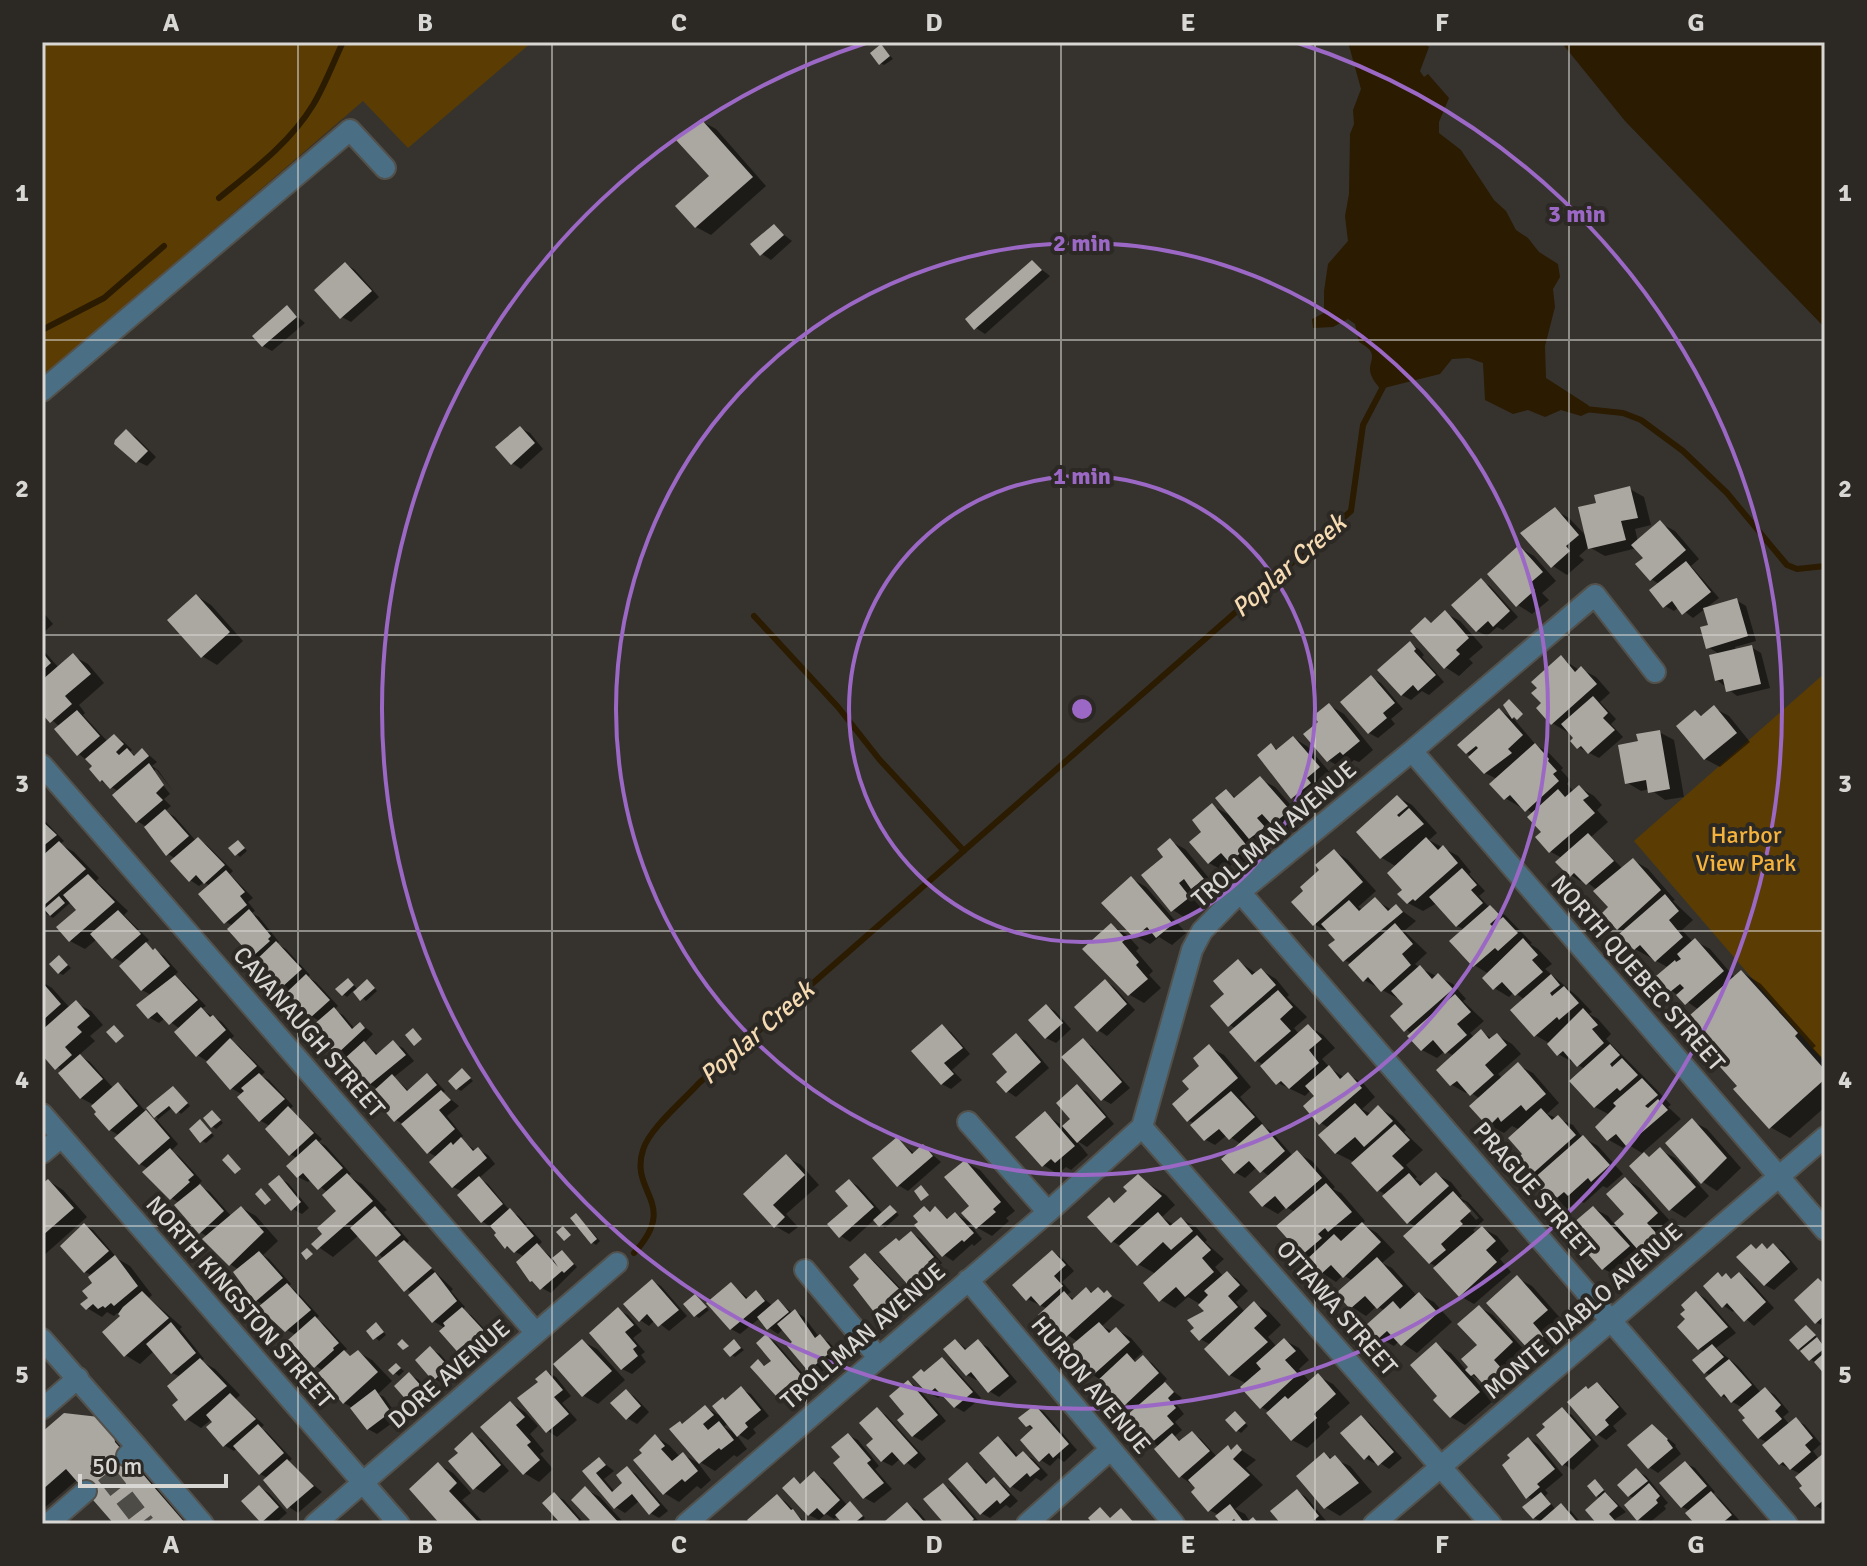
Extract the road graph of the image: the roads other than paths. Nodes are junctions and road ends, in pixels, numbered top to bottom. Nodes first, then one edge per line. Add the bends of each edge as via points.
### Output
1 (385, 168) dead end
2 (42, 391) edge
3 (1655, 672) dead end
4 (1412, 751) junction
5 (42, 765) edge
6 (1240, 892) junction
7 (42, 1114) edge
8 (968, 1122) dead end
9 (1142, 1127) junction
10 (61, 1137) junction
11 (1825, 1137) edge
12 (42, 1153) edge
13 (1779, 1176) junction
14 (1048, 1212) junction
15 (1825, 1230) edge
16 (617, 1263) dead end
17 (805, 1270) dead end
18 (968, 1280) junction
19 (1612, 1320) junction
20 (536, 1333) junction
21 (42, 1339) edge
22 (878, 1357) junction
23 (78, 1378) junction
24 (42, 1409) edge
25 (1110, 1450) junction
26 (1442, 1467) junction
27 (363, 1483) junction
28 (86, 1491) dead end
29 (48, 1524) edge
30 (203, 1524) edge
31 (315, 1524) edge
32 (399, 1524) edge
33 (686, 1524) edge
34 (1027, 1524) edge
35 (1174, 1524) edge
36 (1374, 1524) edge
37 (1491, 1524) edge
38 (1787, 1524) edge

1 - 2 street via 350,130
3 - 4 street, TROLLMAN AVENUE via 1595,595
4 - 6 street, TROLLMAN AVENUE
4 - 13 street, NORTH QUEBEC STREET
5 - 20 street, CAVANAUGH STREET
6 - 9 street, TROLLMAN AVENUE via 1202,931 1192,950
6 - 19 street, PRAGUE STREET
7 - 10 street, NORTH KINGSTON STREET
8 - 14 street
9 - 14 street, TROLLMAN AVENUE
9 - 26 street, OTTAWA STREET
10 - 12 street
10 - 27 street, NORTH KINGSTON STREET
11 - 13 street, MONTE DIABLO AVENUE
13 - 15 street, NORTH QUEBEC STREET
13 - 19 street, MONTE DIABLO AVENUE
14 - 18 street, TROLLMAN AVENUE
16 - 20 street, DORE AVENUE
17 - 22 street
18 - 22 street, TROLLMAN AVENUE
18 - 25 street, HURON AVENUE
19 - 26 street, MONTE DIABLO AVENUE
19 - 38 street, PRAGUE STREET
20 - 27 street, DORE AVENUE
21 - 23 street
22 - 33 street, TROLLMAN AVENUE
23 - 24 street
23 - 30 street via 132,1451
25 - 34 street
25 - 35 street, HURON AVENUE
26 - 36 street, MONTE DIABLO AVENUE
26 - 37 street, OTTAWA STREET
27 - 31 street, DORE AVENUE
27 - 32 street, NORTH KINGSTON STREET
28 - 29 street

